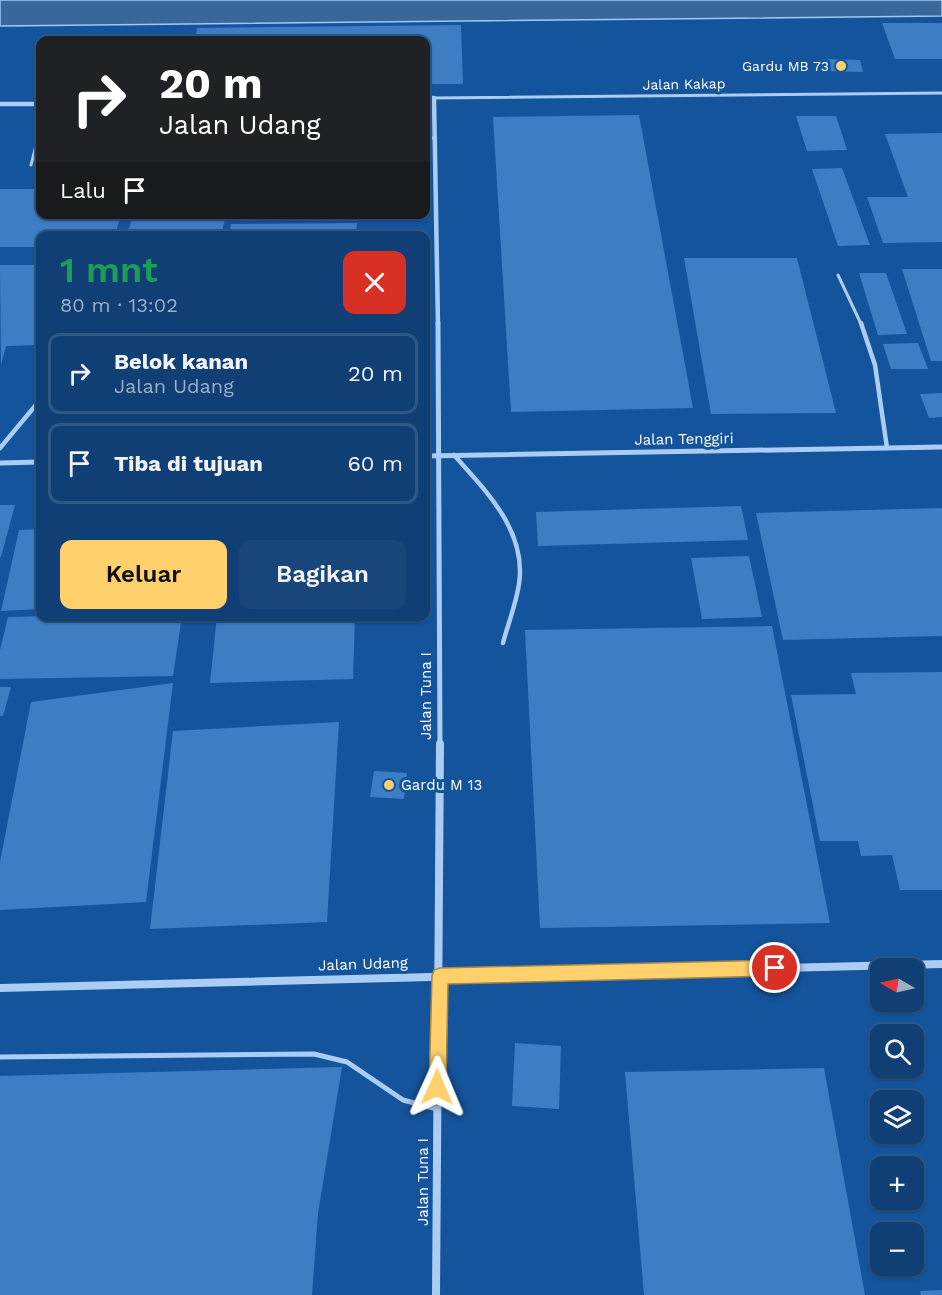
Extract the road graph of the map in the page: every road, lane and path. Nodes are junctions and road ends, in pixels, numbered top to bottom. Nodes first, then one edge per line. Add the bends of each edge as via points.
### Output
1 (942, 93) edge
2 (430, 98) edge
3 (434, 98) junction
4 (0, 104) edge
5 (36, 104) edge
6 (430, 138) edge
7 (435, 138) junction
8 (36, 145) edge
9 (31, 165) dead end
10 (838, 275) dead end
11 (36, 405) edge
12 (942, 447) edge
13 (0, 448) edge
14 (887, 448) junction
15 (454, 455) junction
16 (430, 456) edge
17 (440, 456) junction
18 (36, 462) edge
19 (0, 463) edge
20 (503, 642) dead end
21 (942, 964) edge
22 (440, 976) junction
23 (0, 988) edge
24 (0, 1057) edge
25 (437, 1109) junction
26 (436, 1295) edge

1 - 3 lane, Jalan Kakap
2 - 3 street, Jalan Kakap
3 - 7 street, Jalan Tuna I
4 - 5 street
6 - 7 lane
7 - 17 street, Jalan Tuna I
8 - 9 lane
10 - 14 lane via 859,317 875,365
11 - 13 lane
12 - 14 street, Jalan Tenggiri
14 - 15 street, Jalan Tenggiri
15 - 17 street, Jalan Tenggiri
15 - 20 lane via 491,498 517,544 519,583
16 - 17 street, Jalan Tenggiri
17 - 22 street, Jalan Tuna I
18 - 19 street
21 - 22 street, Jalan Udang
22 - 23 street, Jalan Udang
22 - 25 street, Jalan Tuna I
24 - 25 lane via 314,1054 347,1062 403,1100
25 - 26 street, Jalan Tuna I

